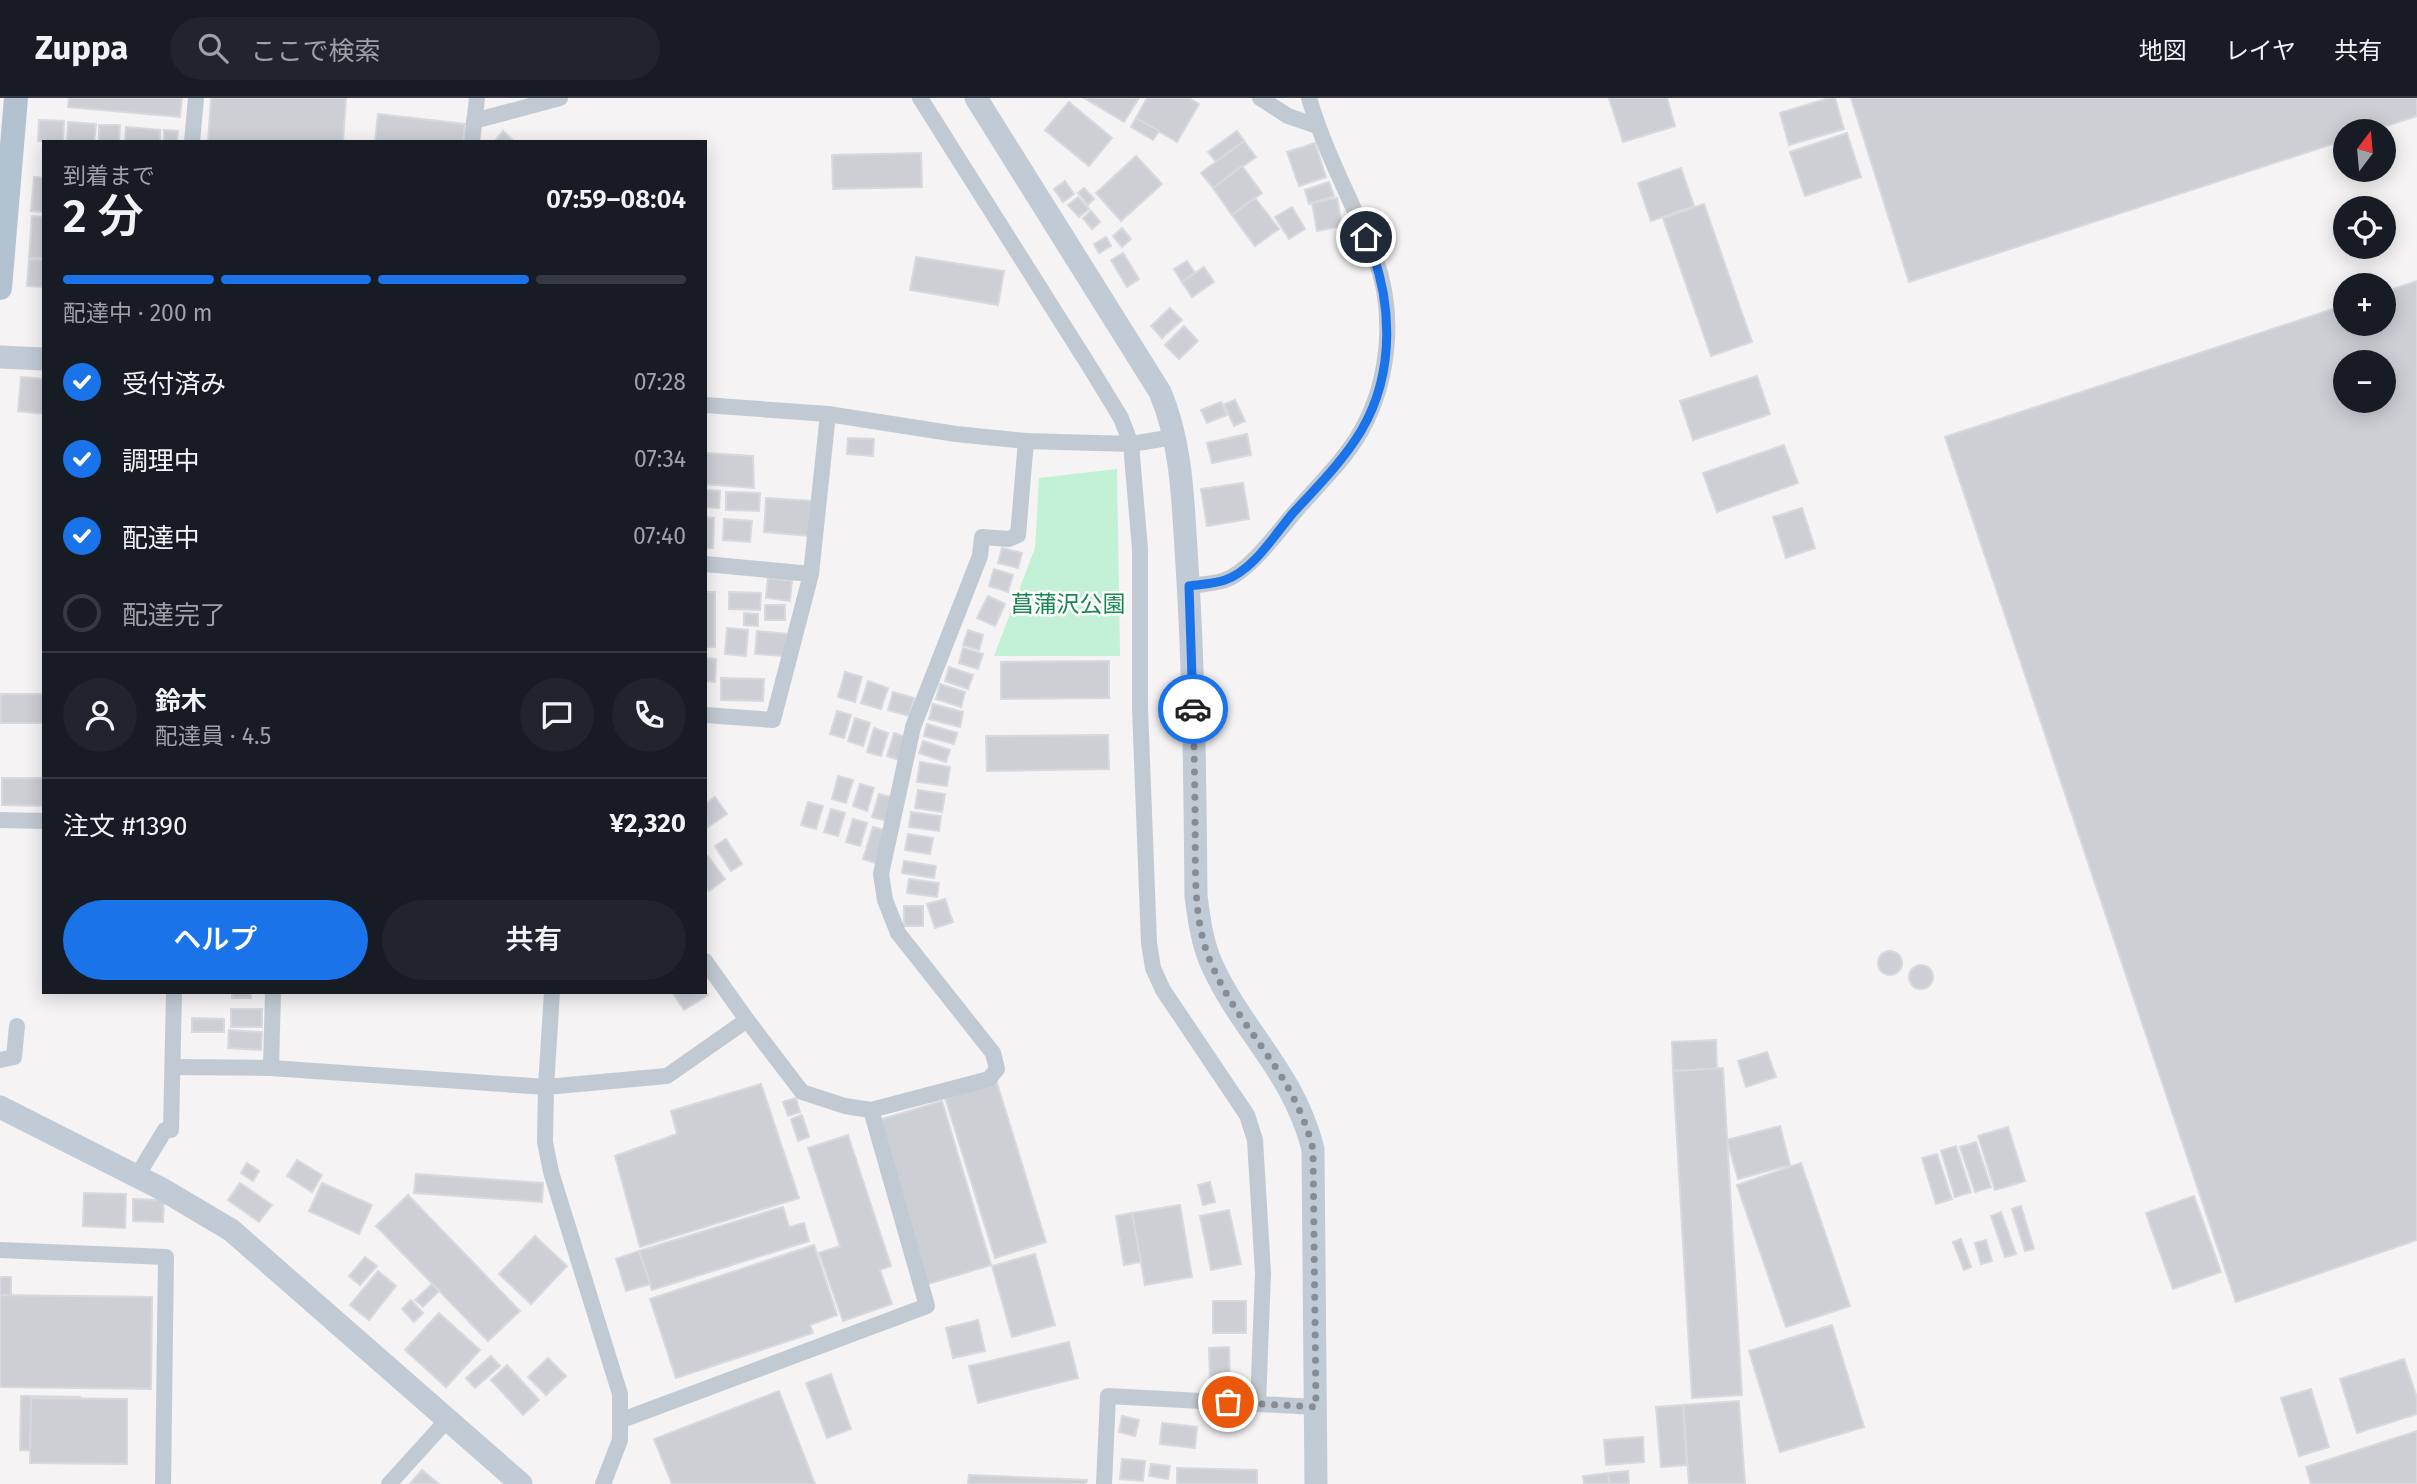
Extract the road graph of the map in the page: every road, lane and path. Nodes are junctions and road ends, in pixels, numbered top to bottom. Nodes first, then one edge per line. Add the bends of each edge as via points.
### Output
1 (16, 98) edge
2 (196, 98) edge
3 (477, 98) edge
4 (560, 98) edge
5 (920, 98) edge
6 (976, 98) edge
7 (1260, 98) edge
8 (1308, 98) edge
9 (474, 121) junction
10 (1317, 126) junction
11 (192, 140) edge
12 (472, 140) edge
13 (0, 288) edge
14 (0, 357) edge
15 (42, 359) edge
16 (707, 405) edge
17 (828, 414) junction
18 (1174, 436) junction
19 (1026, 441) junction
20 (1131, 444) junction
21 (707, 564) edge
22 (811, 574) junction
23 (1189, 586) junction
24 (707, 715) edge
25 (0, 820) edge
26 (42, 821) edge
27 (707, 964) edge
28 (174, 994) edge
29 (273, 994) edge
30 (552, 994) edge
31 (747, 1020) junction
32 (17, 1026) dead end
33 (0, 1060) edge
34 (173, 1067) junction
35 (271, 1069) junction
36 (546, 1087) junction
37 (0, 1107) edge
38 (871, 1110) junction
39 (137, 1176) junction
40 (0, 1250) edge
41 (1258, 1404) junction
42 (1316, 1407) junction
43 (447, 1420) junction
44 (622, 1420) junction
45 (163, 1484) edge
46 (389, 1484) edge
47 (522, 1484) edge
48 (603, 1484) edge
49 (1104, 1484) edge
50 (1316, 1484) edge

1 - 13 main road
2 - 11 street
3 - 9 street
4 - 9 street
5 - 20 street via 1093,372
6 - 18 street via 1160,392
7 - 10 street via 1288,116
8 - 10 street
9 - 12 street
10 - 23 street via 1376,259 1385,301 1384,368 1361,431 1254,558 1227,579
14 - 15 street
16 - 17 street
17 - 19 street via 956,435
17 - 22 street
18 - 20 street
18 - 23 street
19 - 20 street
19 - 38 street via 1018,535 982,537 980,556 913,727 881,874 884,900 898,933 993,1053 997,1069 989,1079
20 - 41 street via 1140,550 1140,708 1149,943 1163,990 1247,1115 1255,1140 1263,1273
21 - 22 street
22 - 24 street via 773,720
23 - 42 street via 1200,930 1228,997 1288,1082 1313,1149
25 - 26 street
27 - 31 street
28 - 34 street
29 - 35 street
30 - 36 street
31 - 36 street via 667,1076
31 - 38 street via 802,1091
32 - 33 street via 13,1057
34 - 35 street
34 - 39 street via 172,1130 165,1130
35 - 36 street
36 - 44 street via 545,1142 551,1172 620,1394
37 - 39 street
38 - 44 street via 927,1306
39 - 43 street via 232,1230
40 - 45 street via 166,1257
41 - 42 street
41 - 49 street via 1108,1396
42 - 50 street
43 - 46 street
43 - 47 street
44 - 48 street via 618,1448

